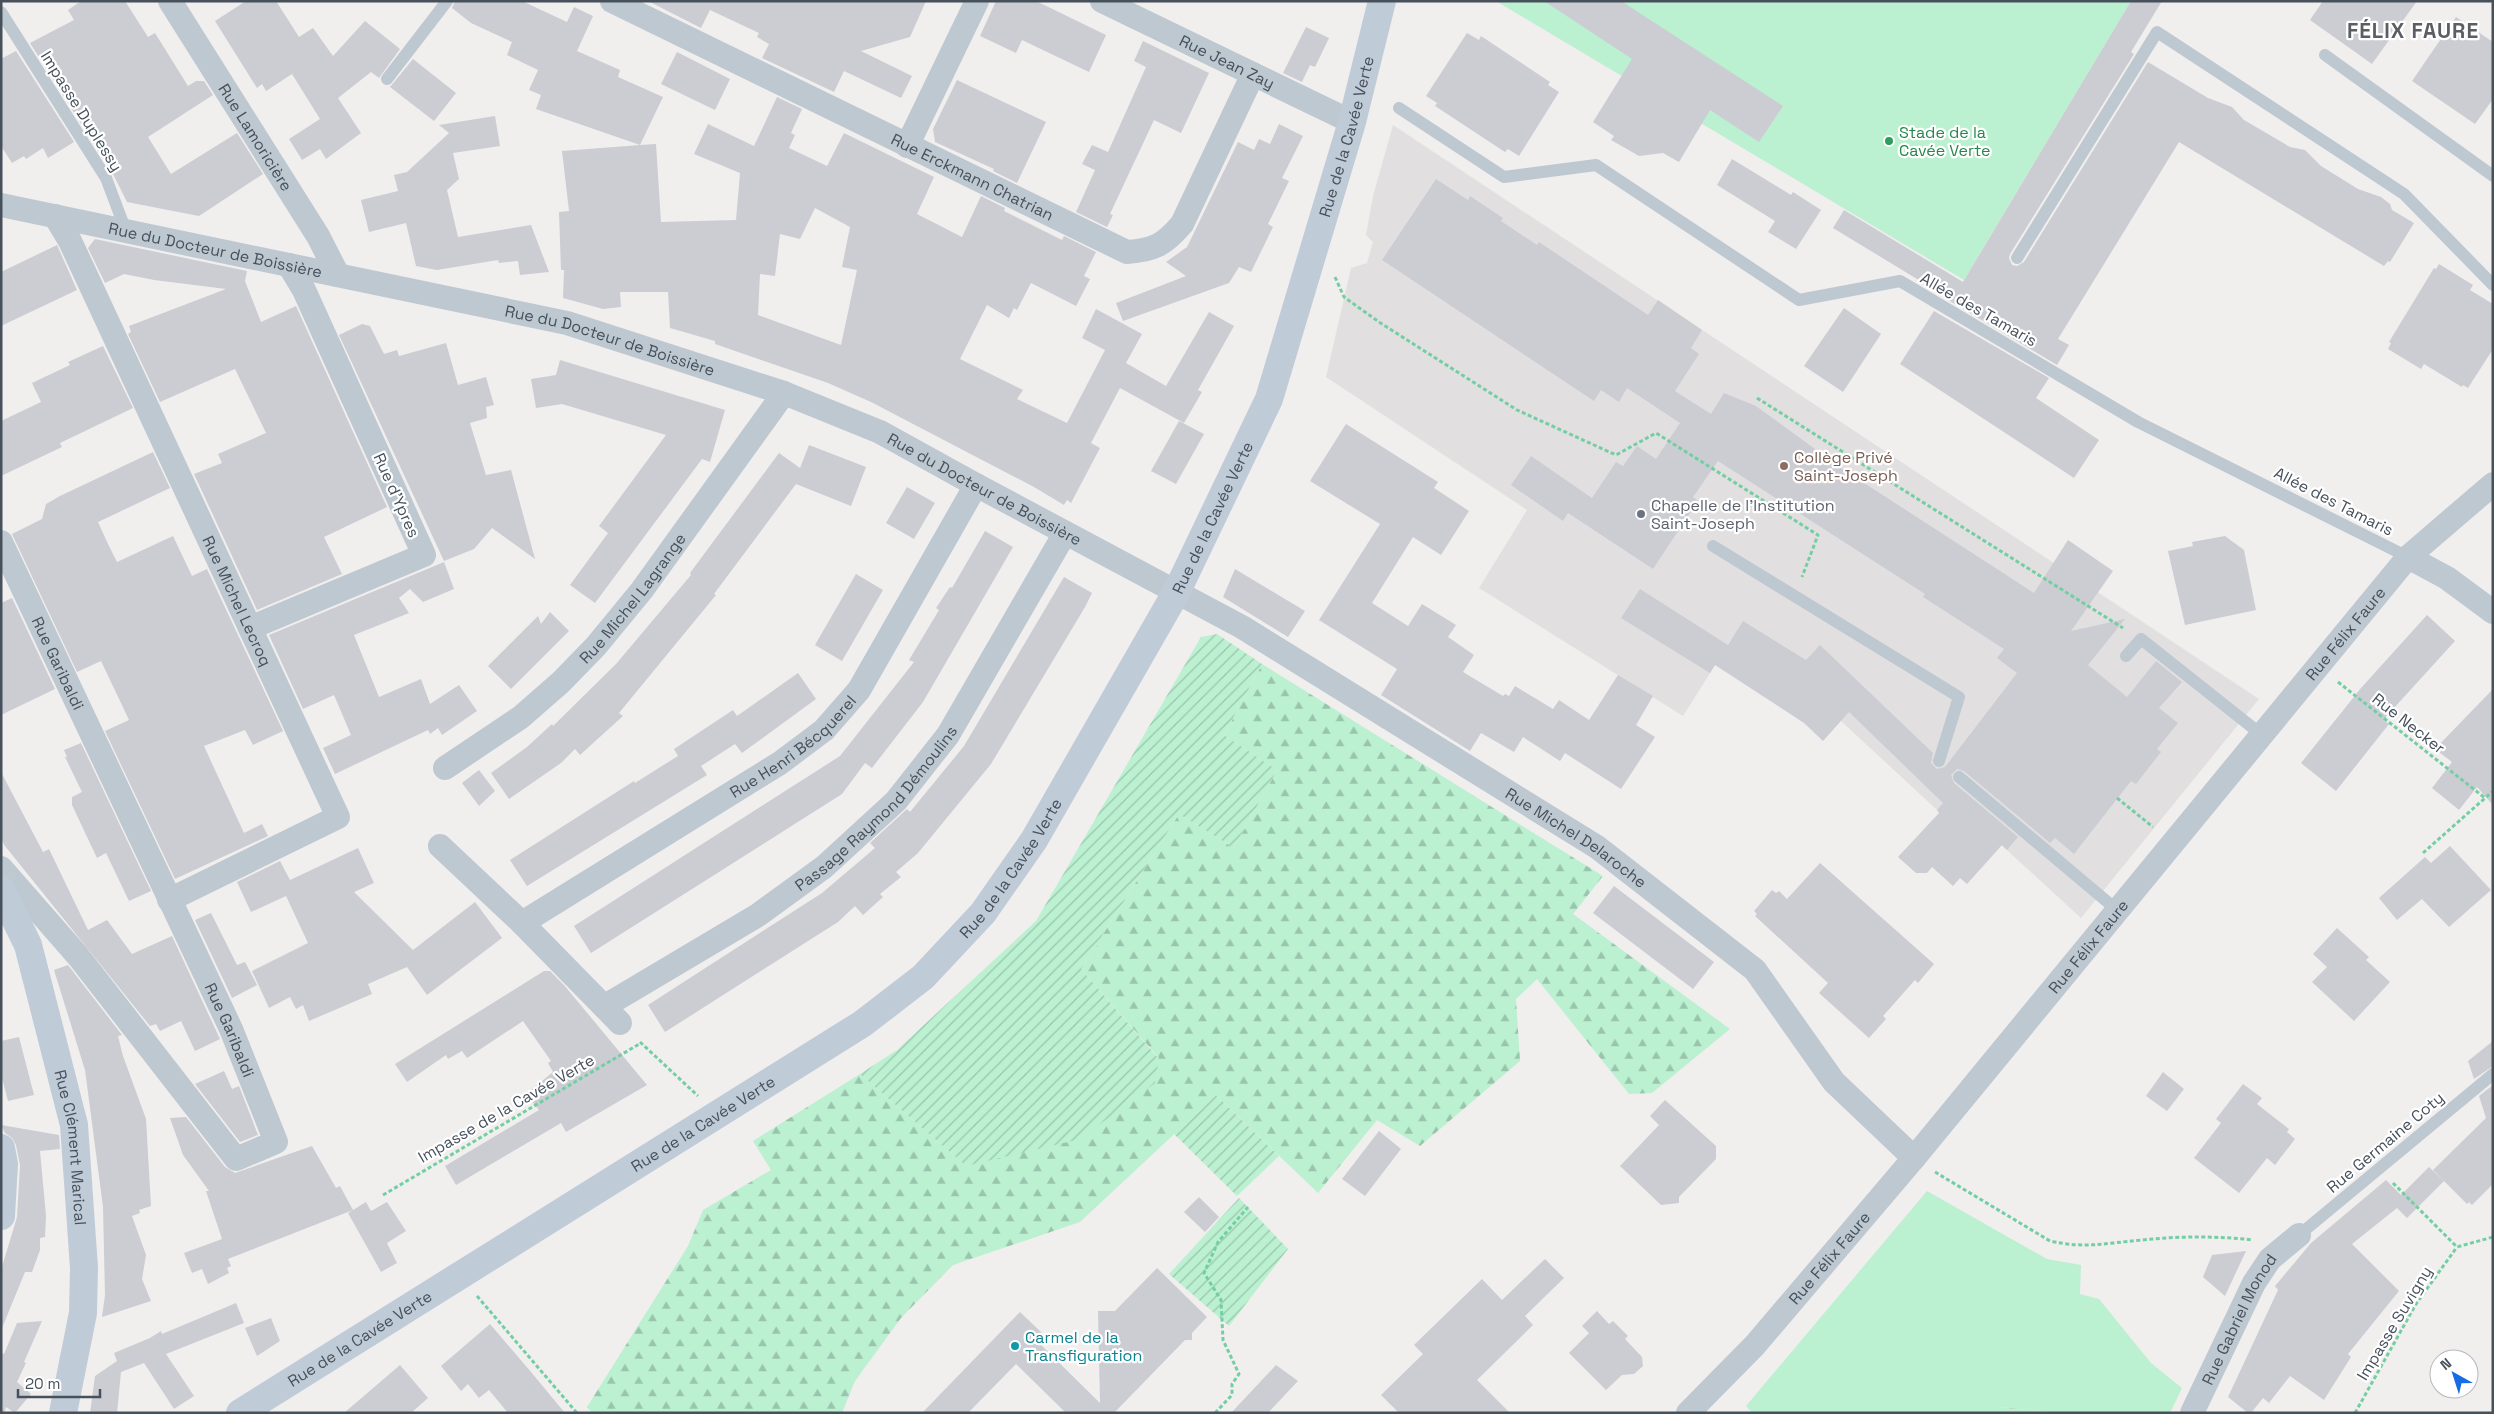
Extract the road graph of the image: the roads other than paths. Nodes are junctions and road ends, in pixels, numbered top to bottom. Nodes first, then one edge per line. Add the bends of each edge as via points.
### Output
1 (170, 1) edge
2 (447, 1) edge
3 (612, 1) edge
4 (978, 1) edge
5 (1102, 1) edge
6 (1382, 1) edge
7 (1, 12) edge
8 (2324, 55) dead end
9 (1253, 74) junction
10 (388, 79) dead end
11 (1399, 108) dead end
12 (1352, 122) junction
13 (907, 146) junction
14 (2493, 176) edge
15 (1, 204) edge
16 (56, 216) junction
17 (126, 231) junction
18 (2017, 258) dead end
19 (289, 265) junction
20 (338, 275) junction
21 (2493, 285) edge
22 (784, 393) junction
23 (2493, 484) edge
24 (976, 485) junction
25 (1065, 533) junction
26 (1, 542) edge
27 (1713, 546) dead end
28 (2408, 557) junction
29 (1177, 591) junction
30 (2493, 612) edge
31 (250, 628) junction
32 (2126, 656) dead end
33 (2262, 735) junction
34 (1939, 761) dead end
35 (445, 768) dead end
36 (1959, 778) dead end
37 (440, 846) dead end
38 (1, 868) edge
39 (1, 890) edge
40 (169, 900) junction
41 (2117, 910) junction
42 (522, 923) junction
43 (2493, 1074) edge
44 (1, 1148) edge
45 (1914, 1158) junction
46 (1, 1216) edge
47 (2299, 1235) joint
48 (63, 1413) edge
49 (240, 1413) edge
50 (1688, 1413) edge
51 (2192, 1413) edge

1 - 20 street, Rue Lamoricière via 318,236
2 - 10 lane
3 - 13 street, Rue Erckmann Chatrian
4 - 13 street
5 - 9 street, Rue Jean Zay
6 - 12 street, Rue de la Cavée Verte
7 - 17 lane, Impasse Duplessy via 106,178
8 - 14 lane
9 - 12 street, Rue Jean Zay
9 - 13 street, Rue Erckmann Chatrian via 1182,224 1168,240 1148,251 1127,252
11 - 28 lane, Allée des Tamaris via 1504,177 1596,165 1799,300 1900,281 2138,422
12 - 29 street, Rue de la Cavée Verte via 1269,399
15 - 16 street, Rue du Docteur de Boissière
16 - 17 street, Rue du Docteur de Boissière
16 - 31 street, Rue Michel Lecroq
17 - 19 street, Rue du Docteur de Boissière
18 - 21 lane via 2158,32 2404,194
19 - 20 street, Rue du Docteur de Boissière
19 - 31 street, Rue d'Ypres via 304,290 424,556
20 - 22 street, Rue du Docteur de Boissière via 567,323
22 - 24 street, Rue du Docteur de Boissière via 880,432
22 - 35 street, Rue Michel Lagrange via 642,590 596,646 520,717
23 - 28 street, Rue Félix Faure
24 - 25 street, Rue du Docteur de Boissière
24 - 42 street, Rue Henri Bécquerel via 859,690 824,730 780,763
25 - 29 street, Rue du Docteur de Boissière
25 - 42 street, Passage Raymond Démoulins via 948,735 896,801 824,867 612,1014
26 - 40 street, Rue Garibaldi
27 - 34 lane via 1960,697
28 - 30 street via 2447,578
28 - 33 street, Rue Félix Faure
29 - 45 street, Rue Michel Delaroche via 1242,627 1597,847 1756,970 1834,1082
29 - 49 street, Rue de la Cavée Verte via 1034,840 983,913 923,977 862,1024
31 - 40 street, Rue Michel Lecroq via 338,818
32 - 33 lane via 2141,639
33 - 41 street, Rue Félix Faure
36 - 41 lane
37 - 42 street
38 - 40 street, Rue Garibaldi via 78,956 236,1159 276,1142 230,1029
39 - 48 street, Rue Clément Marical via 28,946 74,1125 84,1268 83,1313
41 - 45 street, Rue Félix Faure
43 - 47 lane, Rue Germaine Coty
44 - 46 street via 4,1164
45 - 50 street, Rue Félix Faure via 1755,1345
47 - 51 street, Rue Gabriel Monod via 2270,1259 2254,1283

